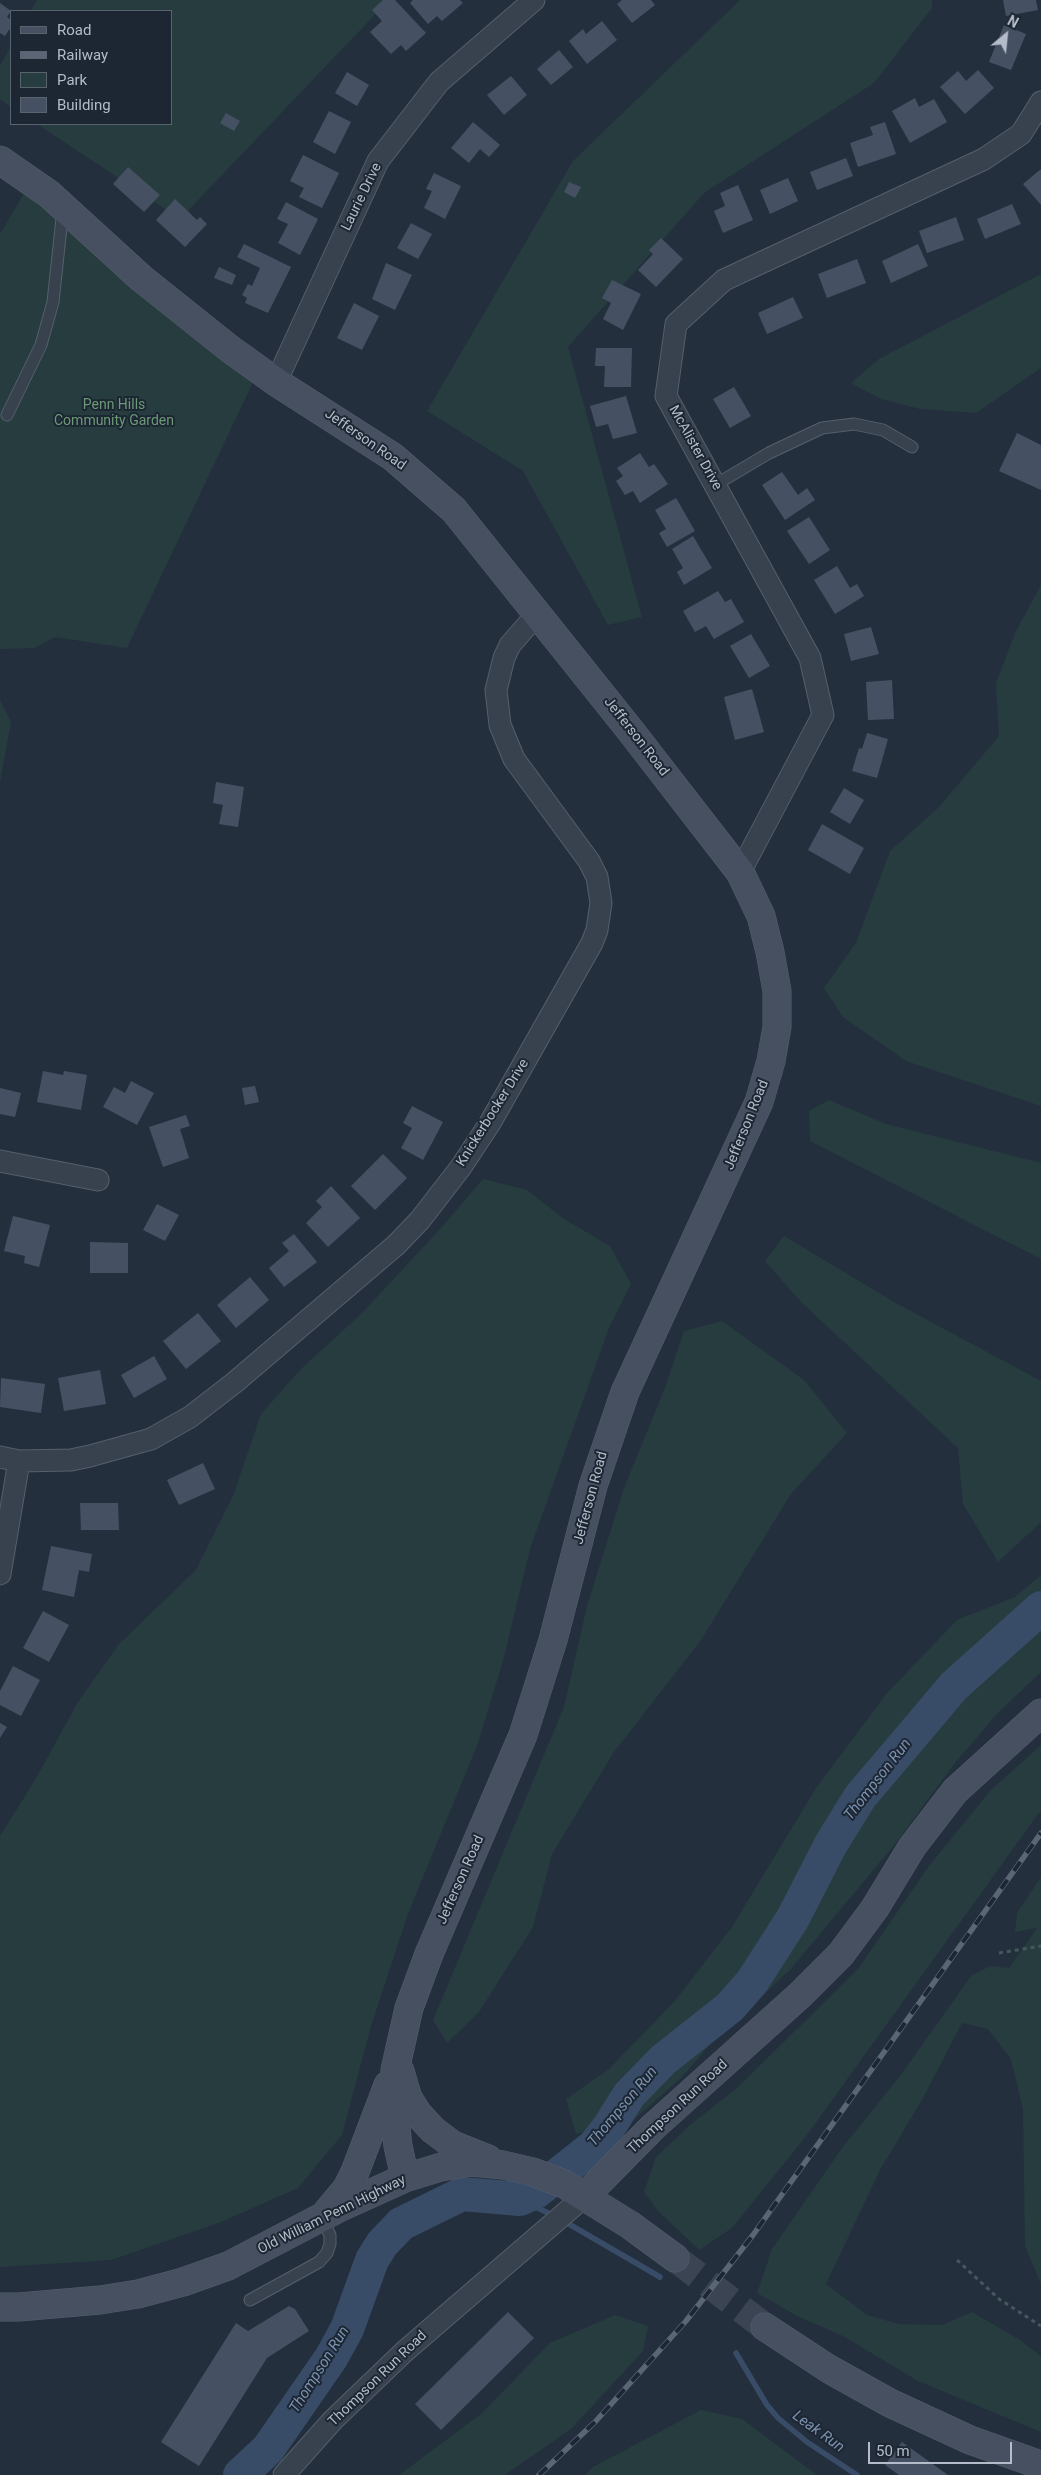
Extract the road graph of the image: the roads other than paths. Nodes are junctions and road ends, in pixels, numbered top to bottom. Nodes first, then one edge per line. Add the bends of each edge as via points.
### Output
1 (534, 0) edge
2 (1041, 102) edge
3 (0, 160) edge
4 (64, 207) junction
5 (276, 382) junction
6 (7, 416) dead end
7 (912, 447) dead end
8 (715, 485) junction
9 (538, 612) junction
10 (740, 872) junction
11 (0, 1162) edge
12 (98, 1180) dead end
13 (9, 1459) edge
14 (0, 1574) edge
15 (1041, 1713) edge
16 (398, 2055) junction
17 (503, 2165) junction
18 (405, 2178) junction
19 (575, 2195) junction
20 (322, 2218) junction
21 (675, 2258) tunnel mouth
22 (250, 2300) dead end
23 (0, 2307) edge
24 (765, 2327) tunnel mouth
25 (1041, 2465) edge
26 (284, 2475) edge

1 - 5 street, Laurie Drive via 439,82 378,161
2 - 8 street, McAlister Drive via 1021,134 984,159 724,280 676,324 666,396
3 - 4 street, Jefferson Road
4 - 5 street, Jefferson Road via 149,284
4 - 6 lane via 53,302 40,344
5 - 9 street, Jefferson Road via 386,453 424,482 454,510
7 - 8 lane via 882,430 854,424 822,428 769,453
8 - 10 street, McAlister Drive via 810,658 822,715
9 - 10 street, Jefferson Road
9 - 13 street, Knickerbocker Drive via 510,645 504,658 496,690 500,725 514,759 589,861 600,891 600,910 592,943 490,1124 420,1220 396,1245 190,1417 151,1439 111,1451 72,1460
10 - 16 street, Jefferson Road via 761,916 774,976 777,1027 771,1062 743,1141 624,1392 596,1477 553,1640 523,1735 429,1954 409,2008
11 - 12 street
13 - 14 street
15 - 19 street, Thompson Run Road via 955,1791 912,1847 875,1908 841,1954 800,1996
16 - 17 street via 408,2098 433,2130 453,2145
16 - 18 street, Jefferson Road via 393,2100
16 - 20 street via 356,2172
17 - 18 street, Old William Penn Highway via 471,2162
17 - 19 street, Old William Penn Highway via 533,2172
18 - 20 street, Old William Penn Highway
19 - 21 street, Old William Penn Highway
19 - 26 street, Thompson Run Road via 546,2229 369,2383
20 - 22 lane via 330,2235 327,2253 319,2262
20 - 23 street, Old William Penn Highway via 228,2266 183,2282 100,2300
24 - 25 street via 890,2403 970,2440

